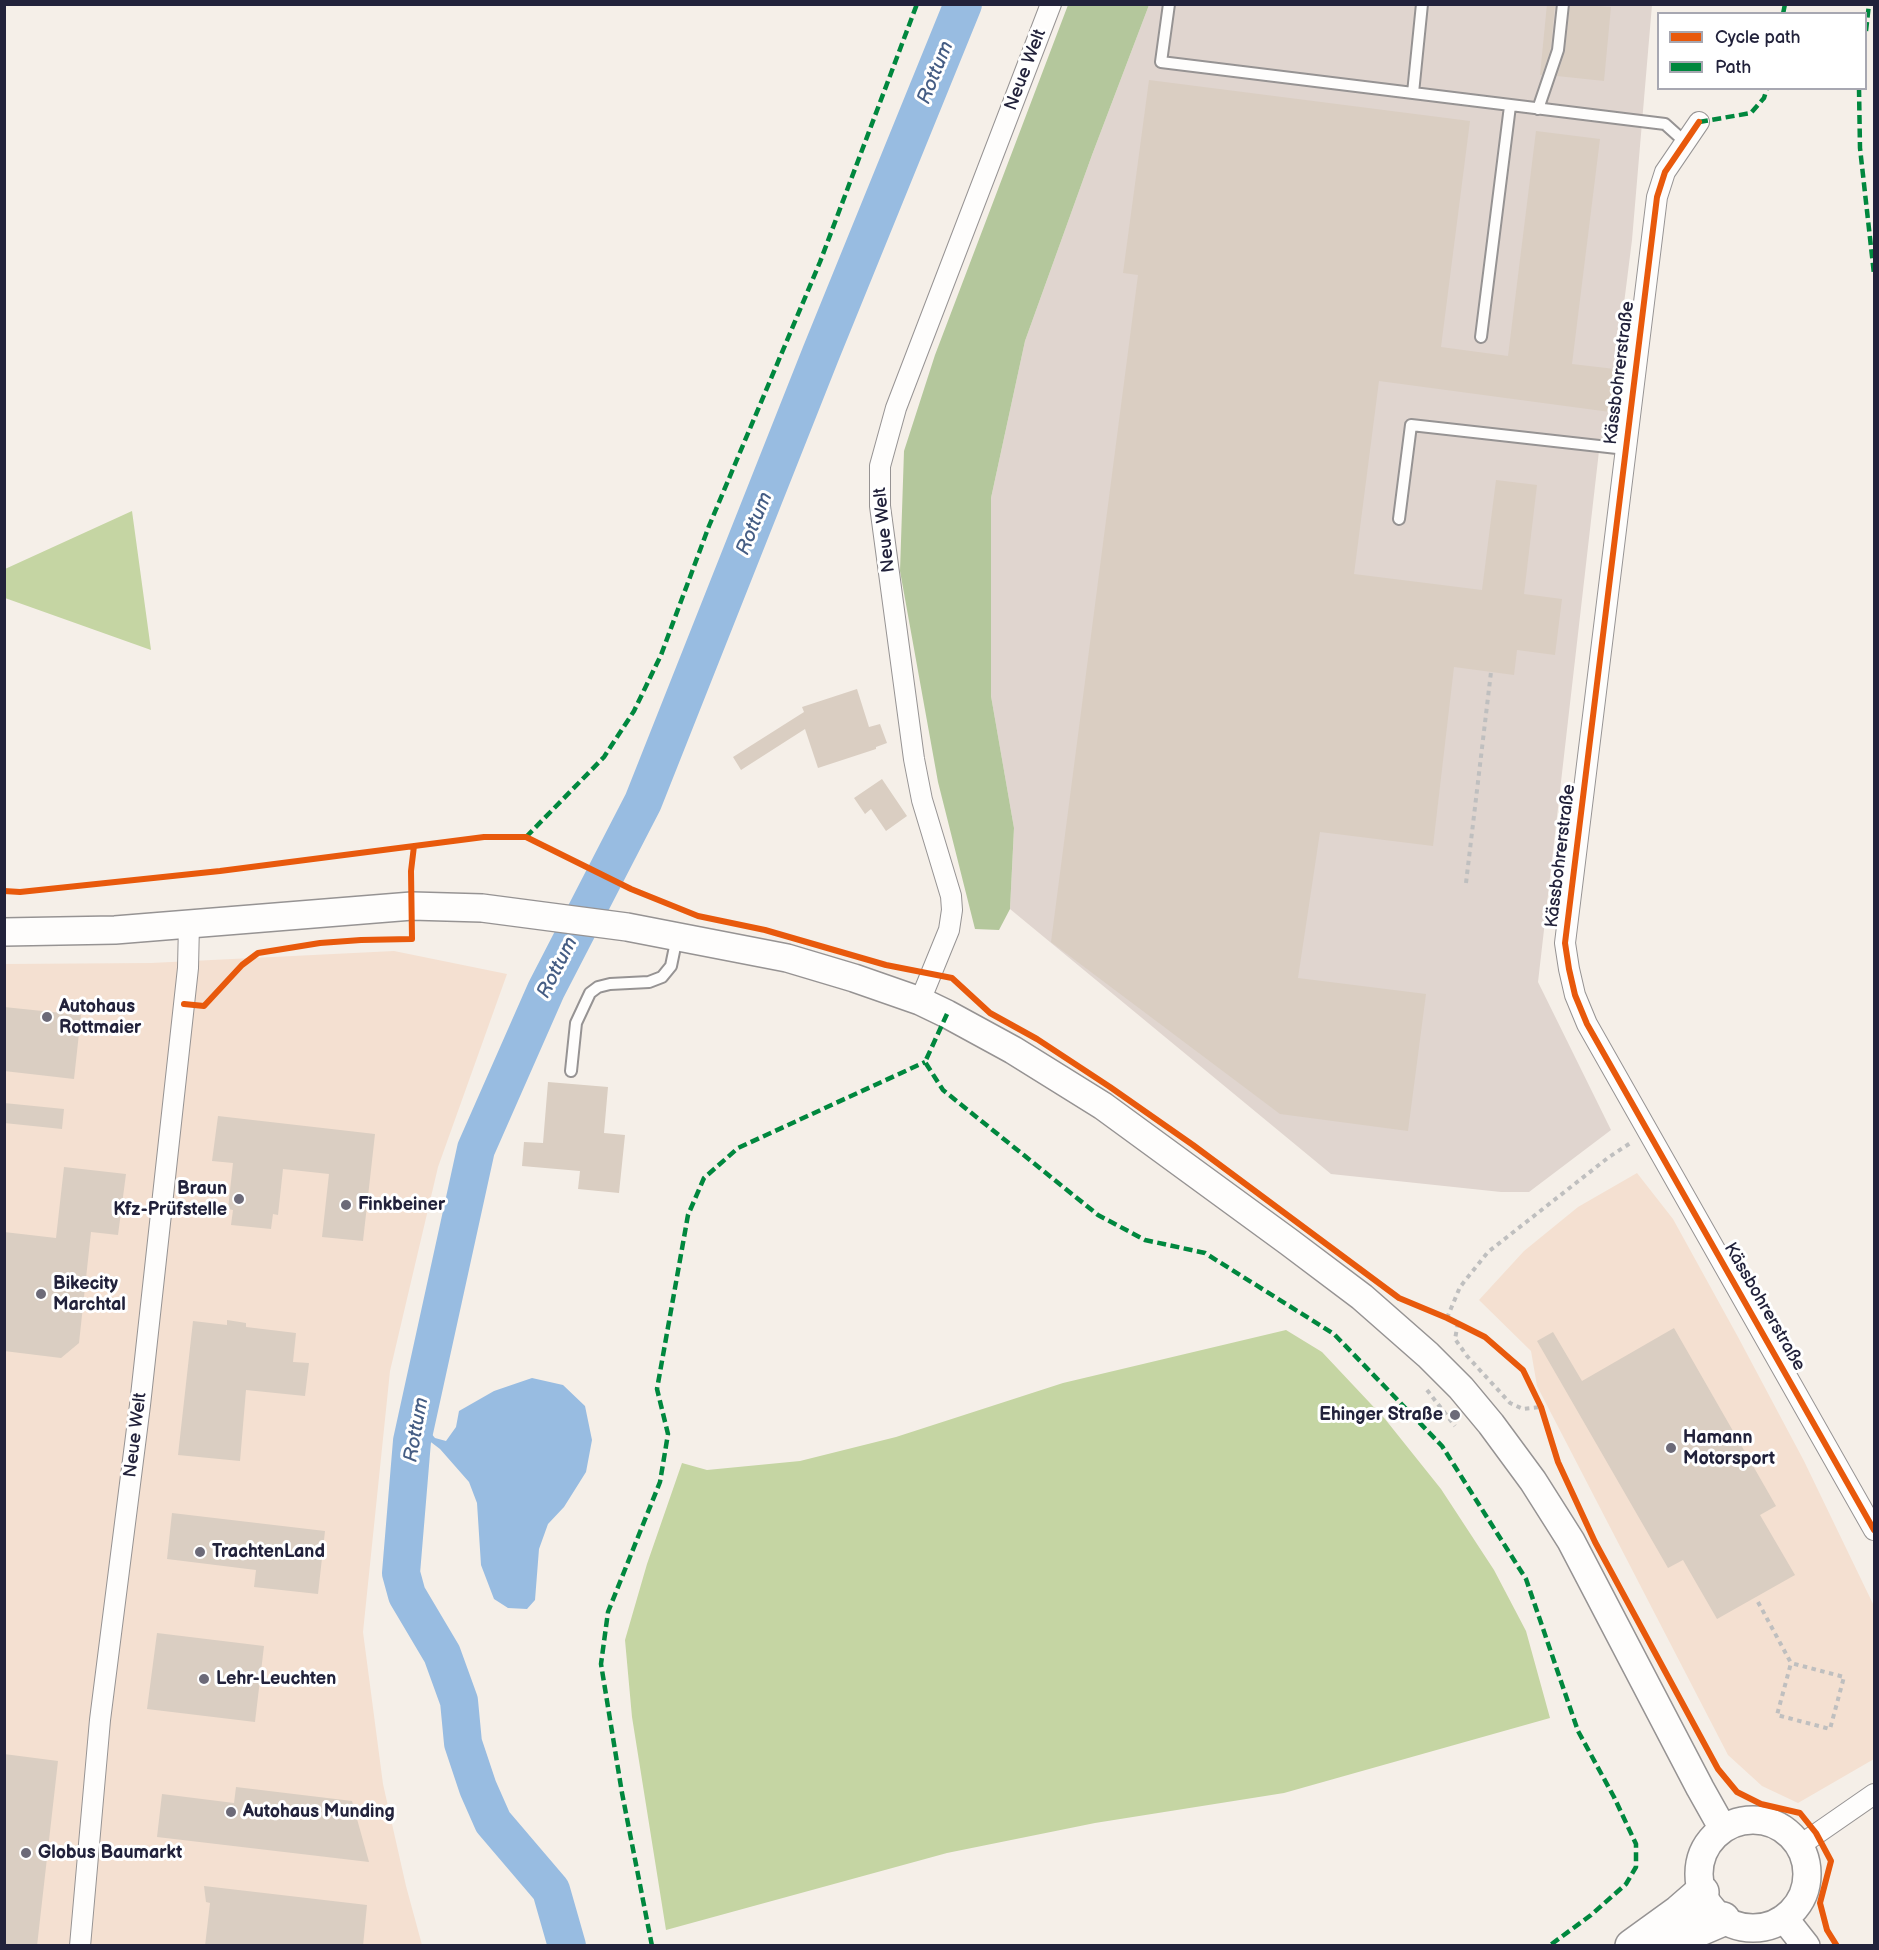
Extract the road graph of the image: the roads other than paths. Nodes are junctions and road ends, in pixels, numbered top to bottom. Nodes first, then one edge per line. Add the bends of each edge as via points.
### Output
1 (1051, 4) edge
2 (1168, 4) edge
3 (1422, 4) edge
4 (1563, 4) edge
5 (1413, 93) junction
6 (1510, 106) junction
7 (1538, 110) junction
8 (1699, 122) dead end
9 (1685, 142) junction
10 (1481, 337) dead end
11 (1626, 449) junction
12 (1399, 519) dead end
13 (189, 924) junction
14 (4, 932) edge
15 (678, 937) junction
16 (921, 1001) junction
17 (571, 1071) dead end
18 (1875, 1530) edge
19 (1874, 1797) edge
20 (1724, 1829) junction
21 (1799, 1846) junction
22 (1702, 1892) junction
23 (1784, 1918) junction
24 (1723, 1919) junction
25 (80, 1946) edge
26 (1632, 1946) edge
27 (1672, 1946) edge
28 (1806, 1946) edge

1 - 16 street, Neue Welt via 896,408 880,466 880,506 914,759 952,903 949,930
2 - 5 lane via 1161,62
3 - 5 lane
4 - 7 lane via 1558,50
5 - 6 lane
6 - 7 lane
6 - 10 lane
7 - 9 lane via 1665,124
8 - 9 street, Kässbohrerstraße
9 - 11 street, Kässbohrerstraße via 1665,172 1657,197
11 - 12 lane via 1411,424
11 - 18 street, Kässbohrerstraße via 1565,943 1575,995 1647,1132
13 - 14 main road
13 - 15 main road via 412,906 543,915
13 - 25 street, Neue Welt via 142,1382 100,1720
15 - 16 main road via 787,958
15 - 17 lane via 671,966 662,977 649,982 610,984 590,993 576,1023
16 - 20 main road via 1013,1050 1103,1106 1362,1297 1461,1388 1533,1481 1571,1541
19 - 21 street
20 - 21 main road via 1737,1822 1765,1821 1778,1826
20 - 22 main road via 1712,1838 1702,1857
21 - 23 main road via 1807,1872 1806,1885 1794,1909
22 - 24 main road
22 - 26 highway
23 - 24 main road via 1760,1928
23 - 28 main road
24 - 27 highway via 1686,1935

